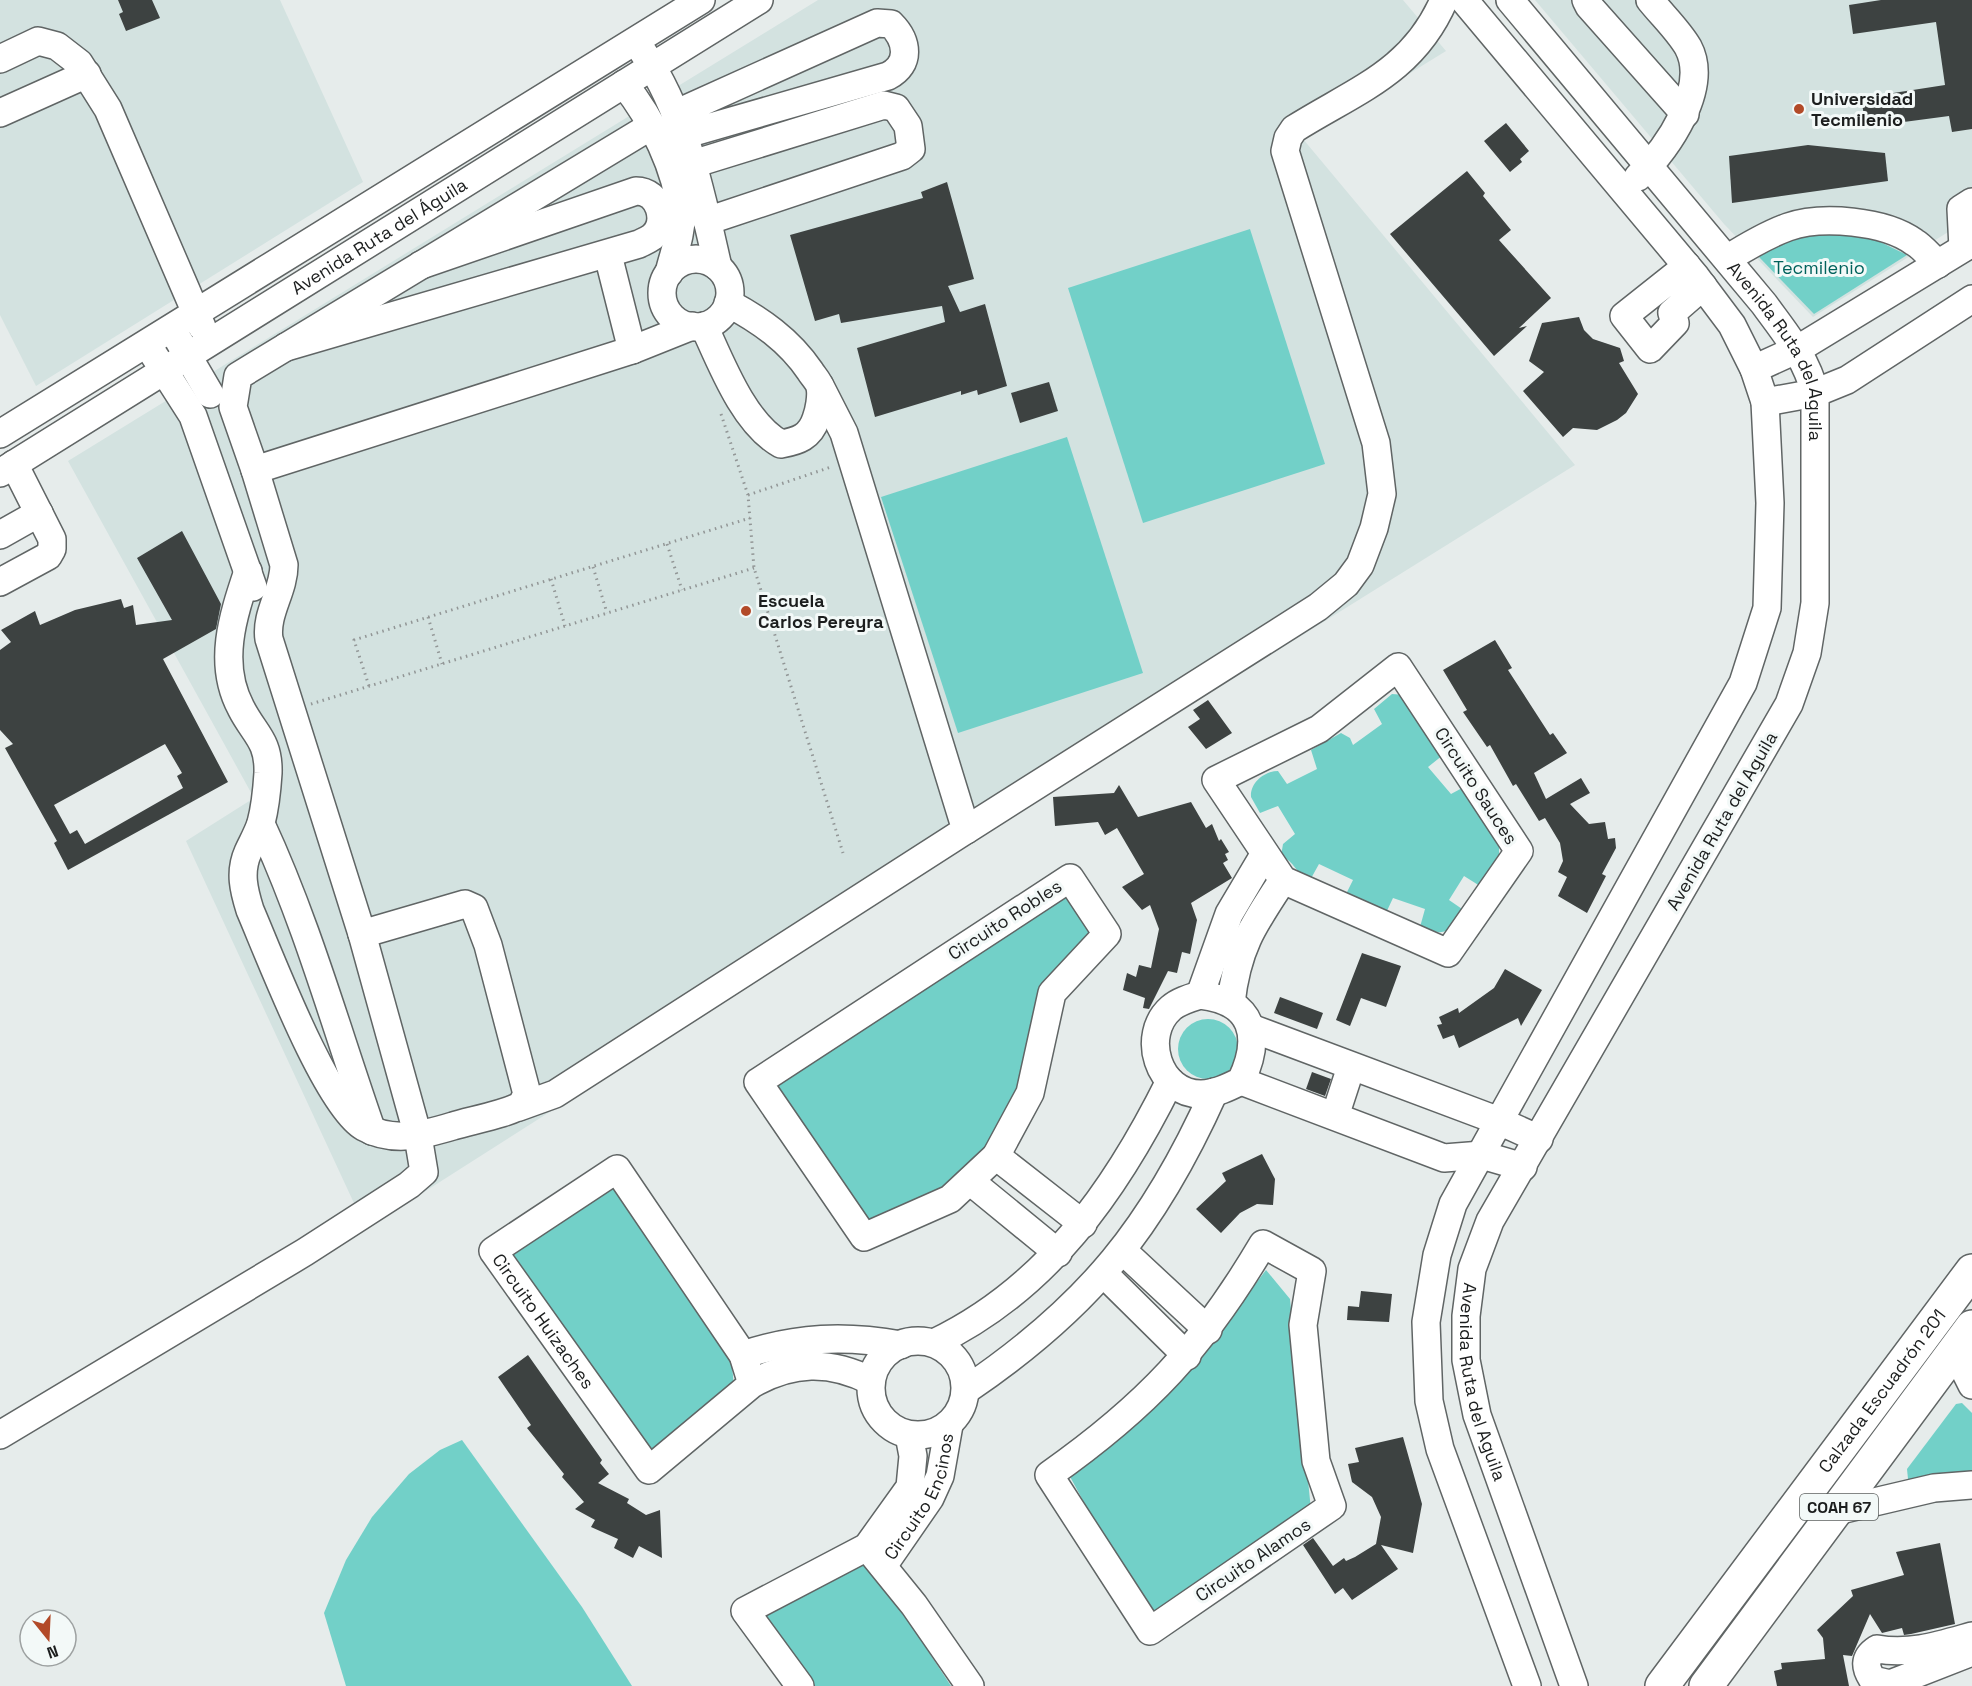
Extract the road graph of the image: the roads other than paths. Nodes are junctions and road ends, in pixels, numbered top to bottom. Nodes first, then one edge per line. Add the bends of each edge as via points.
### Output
1 (701, 0) edge
2 (759, 0) edge
3 (1444, 0) edge
4 (1464, 0) edge
5 (1510, 0) edge
6 (1586, 0) edge
7 (1650, 0) edge
8 (636, 41) junction
9 (0, 59) edge
10 (653, 66) junction
11 (87, 74) junction
12 (624, 84) junction
13 (0, 113) edge
14 (1685, 114) junction
15 (679, 124) junction
16 (651, 126) junction
17 (478, 138) junction
18 (693, 164) junction
19 (495, 165) junction
20 (1650, 165) junction
21 (1624, 190) junction
22 (1972, 202) edge
23 (707, 220) junction
24 (1967, 246) edge
25 (608, 255) junction
26 (1727, 259) junction
27 (1938, 264) junction
28 (421, 265) junction
29 (717, 267) junction
30 (666, 278) junction
31 (1972, 298) edge
32 (620, 301) junction
33 (728, 303) junction
34 (196, 312) junction
35 (698, 326) junction
36 (171, 328) junction
37 (146, 343) junction
38 (286, 347) junction
39 (198, 348) junction
40 (1798, 349) junction
41 (632, 350) junction
42 (1754, 369) junction
43 (164, 370) junction
44 (238, 376) junction
45 (820, 386) junction
46 (1815, 393) junction
47 (210, 394) junction
48 (1765, 402) junction
49 (193, 416) junction
50 (11, 427) edge
51 (40, 448) junction
52 (7, 468) edge
53 (255, 470) junction
54 (39, 513) junction
55 (0, 535) edge
56 (248, 571) junction
57 (0, 582) edge
58 (267, 630) junction
59 (261, 824) junction
60 (966, 830) junction
61 (1264, 855) junction
62 (1283, 880) junction
63 (1240, 921) junction
64 (362, 934) junction
65 (1200, 995) junction
66 (1231, 1003) junction
67 (1251, 1028) junction
68 (1351, 1067) junction
69 (1170, 1081) junction
70 (1241, 1081) junction
71 (1214, 1092) junction
72 (519, 1107) junction
73 (1335, 1116) junction
74 (1499, 1121) junction
75 (372, 1131) junction
76 (418, 1136) junction
77 (1539, 1139) junction
78 (1482, 1155) junction
79 (996, 1156) junction
80 (1523, 1167) junction
81 (970, 1181) junction
82 (1083, 1224) junction
83 (1123, 1251) junction
84 (1058, 1253) junction
85 (1437, 1255) junction
86 (1472, 1269) junction
87 (1972, 1271) edge
88 (1104, 1274) junction
89 (1208, 1330) junction
90 (828, 1337) junction
91 (1963, 1339) edge
92 (934, 1343) junction
93 (901, 1345) junction
94 (743, 1355) junction
95 (1187, 1356) junction
96 (823, 1365) junction
97 (871, 1381) junction
98 (752, 1384) junction
99 (1972, 1385) edge
100 (966, 1390) junction
101 (949, 1425) junction
102 (0, 1435) edge
103 (909, 1435) junction
104 (1972, 1485) edge
105 (920, 1492) junction
106 (1836, 1510) junction
107 (875, 1556) junction
108 (1972, 1636) edge
109 (1972, 1652) edge
110 (800, 1686) edge
111 (970, 1686) edge
112 (1527, 1686) edge
113 (1574, 1686) edge
114 (1662, 1686) edge
115 (1706, 1686) edge

1 - 8 street, Avenida Ruta del Águila
2 - 10 street, Avenida Ruta del Águila
3 - 60 street via 1421,41 1404,61 1294,129 1285,151 1376,443 1382,494 1360,565 1346,584 1318,607
4 - 21 street, Avenida Ruta del Aguila
5 - 20 street, Avenida Ruta del Aguila
6 - 14 street
7 - 14 street via 1687,46 1692,59
8 - 10 street
8 - 17 street, Avenida Ruta del Águila
9 - 11 street via 38,41 71,55
10 - 12 street, Avenida Ruta del Águila
10 - 15 street
11 - 13 street
11 - 34 street via 108,109
12 - 16 street
12 - 19 street, Avenida Ruta del Águila
14 - 20 street
15 - 15 street via 888,76 905,61 899,34 891,24 877,23
15 - 18 street
16 - 28 street
16 - 30 street via 672,176 681,215
17 - 19 street
17 - 34 street, Avenida Ruta del Águila
18 - 23 street
18 - 23 street via 884,105 896,108 908,126 911,149 902,156
19 - 39 street, Avenida Ruta del Águila
20 - 21 street
20 - 26 street, Avenida Ruta del Aguila
21 - 42 street, Avenida Ruta del Aguila via 1732,325
22 - 24 street via 1961,208
23 - 29 street
24 - 27 street
25 - 28 street via 653,237 660,217 653,195 636,191
25 - 32 street
25 - 38 street
26 - 27 street via 1755,241 1791,226 1834,221 1881,226 1914,241
26 - 40 street, Avenida Ruta del Aguila
27 - 40 street
28 - 38 street
29 - 30 street via 697,259 687,261
29 - 33 street via 728,283
30 - 32 street
30 - 35 street via 662,295 671,316 681,323
31 - 46 street via 1846,380
32 - 41 street
33 - 35 street via 723,313
33 - 45 street via 780,336
34 - 36 street, Avenida Ruta del Águila
34 - 39 street
35 - 41 street
35 - 45 street via 756,422 772,440 781,444 796,442 813,428
36 - 37 street, Avenida Ruta del Águila
36 - 39 street
37 - 43 street
37 - 50 street, Avenida Ruta del Águila
38 - 44 street
39 - 43 street, Avenida Ruta del Águila
39 - 47 street
40 - 42 street
40 - 46 street, Avenida Ruta del Aguila
41 - 53 street
42 - 48 street, Avenida Ruta del Aguila
43 - 49 street
43 - 51 street, Avenida Ruta del Águila
44 - 47 street
44 - 53 street via 234,407
45 - 60 street via 844,433
46 - 48 street
46 - 77 street, Avenida Ruta del Aguila via 1815,603 1807,653 1789,704
47 - 49 street
48 - 74 street, Avenida Ruta del Aguila via 1770,503 1767,608 1743,683
49 - 56 street
50 - 51 street
51 - 52 street, Avenida Ruta del Águila
52 - 54 street
53 - 58 street via 284,565
54 - 55 street
54 - 57 street via 52,539 51,553
56 - 58 street
56 - 59 street via 232,620 228,667 241,708 267,754
58 - 64 street
59 - 75 street via 281,867
59 - 75 street via 243,870 243,889 250,910 338,1100 350,1118
60 - 72 street via 555,1094
61 - 62 street, Circuito Sauces
61 - 62 street, Circuito Sauces via 1216,780 1319,729 1398,666 1519,851 1448,953
61 - 63 street
62 - 63 street
63 - 65 street
63 - 66 street
64 - 72 street via 465,904 474,908 488,945 527,1094
64 - 76 street
65 - 66 street
65 - 69 street via 1170,1008 1160,1021 1155,1053
66 - 67 street
67 - 68 street
67 - 70 street via 1251,1060
68 - 73 street
68 - 74 street
69 - 71 street via 1184,1090
69 - 82 street via 1144,1134
70 - 71 street
70 - 73 street
71 - 83 street via 1174,1174
72 - 76 street
73 - 78 street via 1444,1158
74 - 77 street
74 - 78 street, Avenida Ruta del Aguila
75 - 76 street
76 - 102 street via 425,1167 422,1175 409,1185
77 - 80 street, Avenida Ruta del Aguila
78 - 80 street
78 - 85 street, Avenida Ruta del Aguila via 1453,1204
79 - 81 street, Circuito Robles
79 - 81 street, Circuito Robles via 1030,1093 1052,993 1107,934 1070,878 758,1082 864,1238 950,1199
79 - 82 street
80 - 86 street, Avenida Ruta del Aguila via 1490,1221
81 - 84 street
82 - 84 street
83 - 88 street
83 - 89 street
84 - 92 street via 1026,1284 981,1318
85 - 86 street
85 - 112 street, Avenida Ruta del Aguila via 1426,1322 1429,1401 1440,1449
86 - 113 street, Avenida Ruta del Aguila via 1466,1360 1477,1415
87 - 114 main road, Calzada Escuadrón 201 / COAH 67
88 - 95 street
88 - 100 street via 1063,1317 1017,1356
89 - 95 street, Circuito Alamos
89 - 95 street, Circuito Alamos via 1263,1244 1312,1271 1303,1325 1316,1461 1332,1506 1150,1631 1049,1475 1114,1427
90 - 93 street via 865,1338
90 - 94 street via 799,1340
90 - 96 street
91 - 99 street
91 - 106 main road, Calzada Escuadrón 201 / COAH 67
92 - 93 street
92 - 100 street via 958,1362
93 - 97 street via 887,1352
94 - 98 street, Circuito Huizaches
94 - 98 street, Circuito Huizaches via 617,1169 493,1251 649,1470
96 - 97 street, Circuito Huizaches
96 - 98 street, Circuito Huizaches via 786,1368
97 - 103 street via 875,1409 895,1430
100 - 101 street via 964,1403
101 - 103 street via 937,1432
101 - 105 street, Circuito Encinos via 940,1476
103 - 105 street, Circuito Encinos
104 - 106 street via 1934,1488
105 - 107 street, Circuito Encinos
106 - 115 main road, Calzada Escuadrón 201 / COAH 67
107 - 110 street, Circuito Encinos via 746,1611
107 - 111 street, Circuito Encinos
108 - 109 street via 1927,1649 1877,1649 1866,1666 1873,1680 1890,1684

